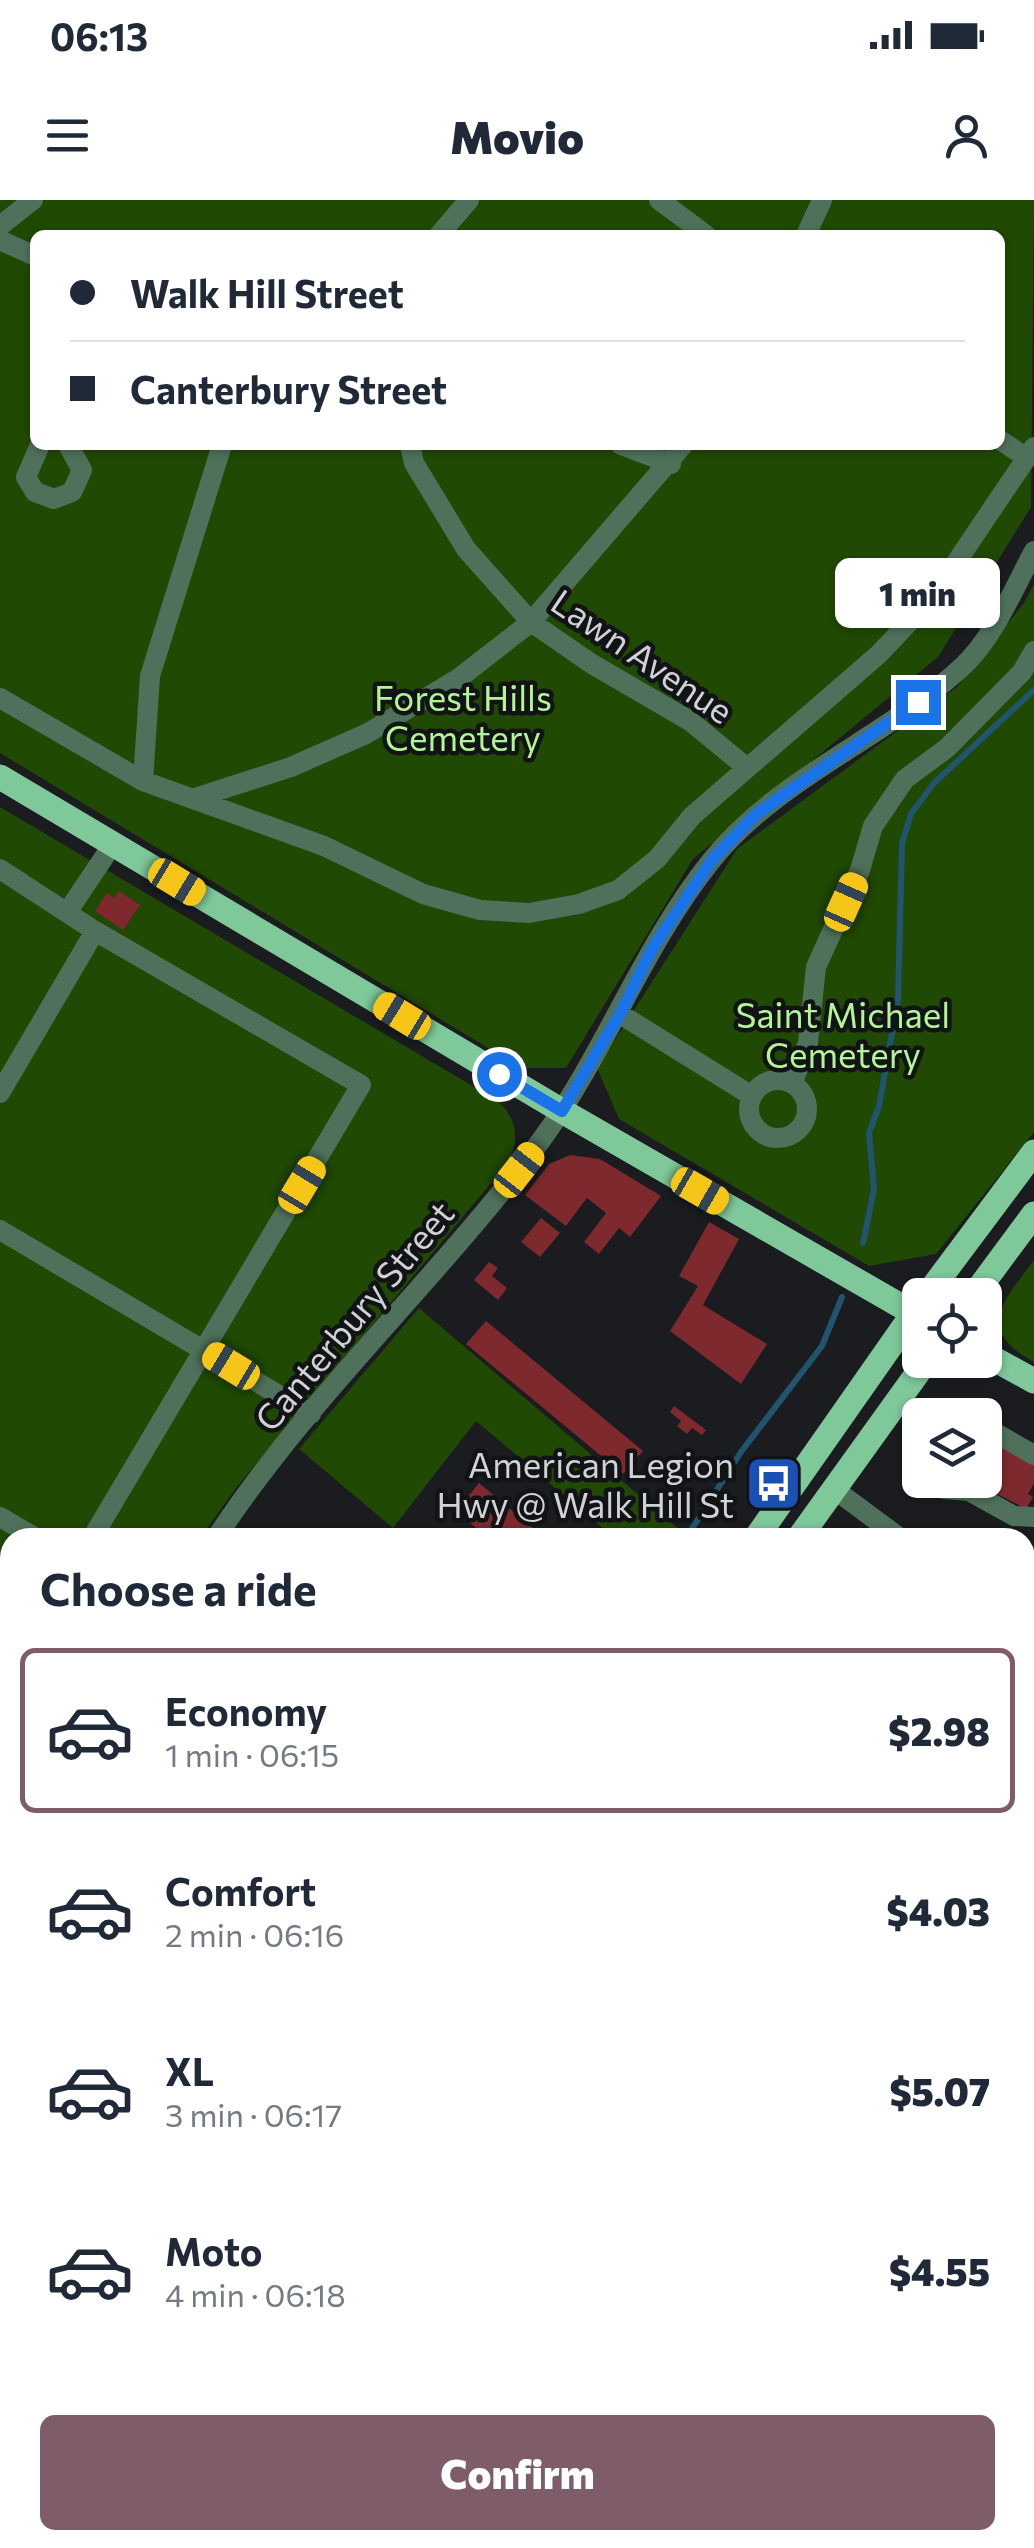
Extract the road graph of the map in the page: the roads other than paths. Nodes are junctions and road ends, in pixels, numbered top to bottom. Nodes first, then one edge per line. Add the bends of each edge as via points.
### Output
1 (33, 200) edge
2 (469, 200) edge
3 (659, 200) edge
4 (822, 200) edge
5 (0, 226) edge
6 (443, 230) edge
7 (699, 230) edge
8 (808, 230) edge
9 (0, 240) edge
10 (30, 254) edge
11 (1005, 442) edge
12 (38, 450) edge
13 (71, 450) edge
14 (220, 450) edge
15 (411, 450) edge
16 (633, 450) edge
17 (680, 450) edge
18 (1031, 452) edge
19 (671, 464) junction
20 (1034, 550) edge
21 (531, 622) junction
22 (1034, 652) edge
23 (0, 698) edge
24 (746, 766) junction
25 (0, 777) edge
26 (143, 782) junction
27 (198, 798) junction
28 (113, 844) junction
29 (0, 870) edge
30 (68, 911) junction
31 (95, 931) junction
32 (620, 1014) junction
33 (792, 1084) junction
34 (0, 1093) edge
35 (752, 1096) junction
36 (562, 1111) junction
37 (1034, 1152) edge
38 (1034, 1214) edge
39 (0, 1230) edge
40 (941, 1278) edge
41 (987, 1278) edge
42 (902, 1297) edge
43 (902, 1332) edge
44 (204, 1350) junction
45 (1002, 1364) edge
46 (914, 1378) edge
47 (1034, 1382) edge
48 (312, 1414) junction
49 (1002, 1436) edge
50 (1034, 1455) edge
51 (834, 1489) junction
52 (982, 1498) edge
53 (1034, 1517) edge
54 (98, 1528) edge
55 (224, 1528) edge
56 (763, 1528) edge
57 (807, 1528) edge
58 (887, 1528) edge

1 - 5 street
2 - 6 street
3 - 7 street
4 - 8 street
9 - 10 street
11 - 18 street
12 - 13 street via 26,477 35,492 54,498 72,492 82,470
14 - 26 street via 150,676
15 - 21 street, Lawn Avenue via 466,548
16 - 19 street
17 - 19 street
18 - 24 street via 932,598 879,654
19 - 21 street
20 - 32 street, Canterbury Street via 965,664 755,815 712,860 652,949
21 - 24 street, Lawn Avenue via 690,721
21 - 27 street via 459,678 366,734
22 - 33 street via 947,748 906,778 873,826 816,967 808,1043
23 - 26 street
24 - 27 street via 618,890 528,913 480,910 423,894 324,846
25 - 28 main road
26 - 27 street
28 - 30 street
28 - 36 main road
29 - 30 street
30 - 31 street
31 - 34 street
31 - 44 street via 360,1086
32 - 35 street
32 - 36 street, Canterbury Street
33 - 35 street via 770,1081
33 - 35 street via 807,1108 788,1136 772,1138 754,1125
36 - 42 main road
36 - 48 street, Canterbury Street
37 - 40 main road
38 - 41 main road
39 - 44 street
43 - 56 main road
44 - 48 street
44 - 54 street
45 - 47 main road
46 - 51 main road
48 - 55 street, Canterbury Street
49 - 50 street
51 - 57 main road
51 - 58 street
52 - 53 street via 1014,1516

